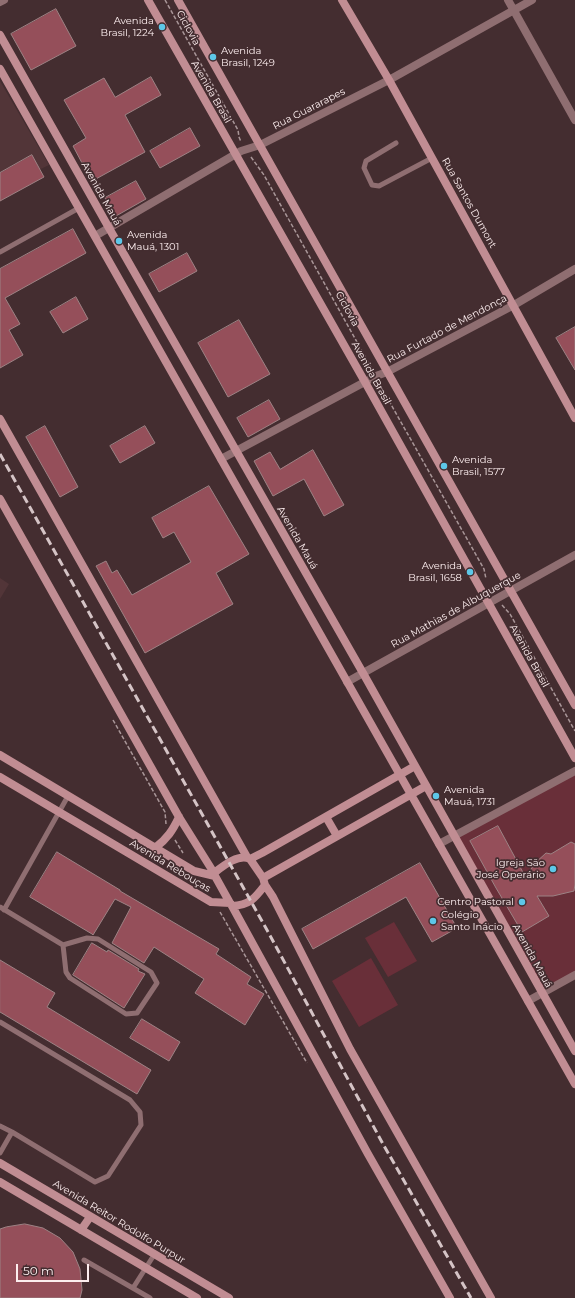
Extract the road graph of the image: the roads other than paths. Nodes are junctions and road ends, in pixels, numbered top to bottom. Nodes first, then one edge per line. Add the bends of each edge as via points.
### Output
1 (4, 0) edge
2 (148, 0) edge
3 (178, 0) edge
4 (342, 0) edge
5 (508, 0) edge
6 (532, 0) edge
7 (0, 2) edge
8 (513, 10) junction
9 (0, 35) edge
10 (0, 69) edge
11 (388, 80) junction
12 (575, 120) edge
13 (396, 143) dead end
14 (260, 146) junction
15 (235, 155) junction
16 (432, 158) junction
17 (79, 208) junction
18 (108, 228) junction
19 (95, 236) junction
20 (0, 252) edge
21 (575, 269) edge
22 (514, 306) junction
23 (387, 372) junction
24 (365, 382) junction
25 (575, 418) edge
26 (0, 419) edge
27 (236, 451) junction
28 (221, 459) junction
29 (0, 499) edge
30 (575, 555) edge
31 (510, 591) junction
32 (488, 603) junction
33 (363, 673) junction
34 (347, 682) junction
35 (575, 705) edge
36 (0, 755) edge
37 (575, 758) edge
38 (415, 766) junction
39 (575, 771) edge
40 (400, 775) junction
41 (0, 778) edge
42 (426, 786) junction
43 (411, 794) junction
44 (68, 796) junction
45 (58, 812) junction
46 (326, 817) junction
47 (179, 818) junction
48 (337, 836) junction
49 (454, 836) junction
50 (439, 844) junction
51 (155, 848) junction
52 (246, 858) junction
53 (216, 873) junction
54 (263, 884) junction
55 (234, 905) junction
56 (2, 909) edge
57 (63, 945) junction
58 (575, 975) edge
59 (542, 994) junction
60 (528, 1001) junction
61 (0, 1022) edge
62 (575, 1051) edge
63 (575, 1084) edge
64 (0, 1126) edge
65 (12, 1132) junction
66 (0, 1153) edge
67 (0, 1164) edge
68 (0, 1182) edge
69 (90, 1217) junction
70 (81, 1230) junction
71 (154, 1255) junction
72 (84, 1260) dead end
73 (146, 1269) junction
74 (133, 1288) junction
75 (150, 1298) edge
76 (196, 1298) edge
77 (229, 1298) edge
78 (450, 1298) edge
79 (491, 1298) edge

1 - 7 street
2 - 15 main road, Avenida Brasil
3 - 14 main road, Avenida Brasil
4 - 11 main road, Rua Santos Dumont
5 - 8 street
6 - 8 street, Rua Guararapes
8 - 11 street, Rua Guararapes
8 - 12 street
9 - 18 main road, Avenida Mauá
10 - 17 main road
11 - 14 street, Rua Guararapes
11 - 16 main road, Rua Santos Dumont
13 - 16 lane via 366,161 364,168 372,185 379,186
14 - 15 street, Rua Guararapes via 245,149
14 - 23 main road, Avenida Brasil
15 - 18 street, Rua Guararapes
15 - 24 main road, Avenida Brasil
16 - 22 main road, Rua Santos Dumont
17 - 19 main road
17 - 20 lane
18 - 19 street, Rua Guararapes
18 - 27 main road, Avenida Mauá
19 - 28 main road
21 - 22 street, Rua Furtado de Mendonça
22 - 23 street, Rua Furtado de Mendonça
22 - 25 main road, Rua Santos Dumont
23 - 24 street, Rua Furtado de Mendonça
23 - 31 main road, Avenida Brasil
24 - 27 street, Rua Furtado de Mendonça
24 - 32 main road, Avenida Brasil
26 - 52 main road
27 - 28 street, Rua Furtado de Mendonça
27 - 33 main road, Avenida Mauá
28 - 34 main road
29 - 47 main road
30 - 31 street, Rua Mathias de Albuquerque
31 - 32 street, Rua Mathias de Albuquerque
31 - 35 main road, Avenida Brasil
32 - 33 street, Rua Mathias de Albuquerque
32 - 37 main road, Avenida Brasil
33 - 34 street, Rua Mathias de Albuquerque
33 - 38 main road, Avenida Mauá
34 - 40 main road
36 - 44 main road, Avenida Rebouças
38 - 40 main road
38 - 42 main road, Avenida Mauá
39 - 49 street
40 - 43 main road
40 - 46 main road
41 - 45 main road, Avenida Rebouças
42 - 43 main road
42 - 49 main road, Avenida Mauá
43 - 48 main road
43 - 50 main road
44 - 45 lane
44 - 51 main road, Avenida Rebouças
45 - 55 main road, Avenida Rebouças via 211,902
45 - 56 lane
46 - 48 main road
46 - 52 main road
47 - 51 main road via 171,833
47 - 53 main road
48 - 54 main road
49 - 50 street
49 - 59 main road, Avenida Mauá
50 - 60 main road
51 - 53 main road, Avenida Rebouças via 194,871
52 - 53 main road
52 - 54 main road
53 - 55 main road
54 - 55 main road via 255,898 246,904
54 - 79 main road via 273,898 350,1049
55 - 78 main road via 368,1154
56 - 57 lane
57 - 57 lane via 87,938 98,938 151,972 157,983 138,1013 126,1014 70,978 66,972
58 - 59 street
59 - 60 street
59 - 62 main road, Avenida Mauá
60 - 63 main road
61 - 65 lane via 130,1100 140,1112 141,1125 108,1176 95,1182
64 - 65 lane
65 - 66 lane
67 - 69 main road, Avenida Reitor Rodolfo Purpur
68 - 70 main road
69 - 70 main road
69 - 71 main road, Avenida Reitor Rodolfo Purpur
70 - 73 main road
71 - 73 lane
71 - 77 main road, Avenida Reitor Rodolfo Purpur
72 - 74 lane
73 - 74 lane
73 - 76 main road
74 - 75 lane

